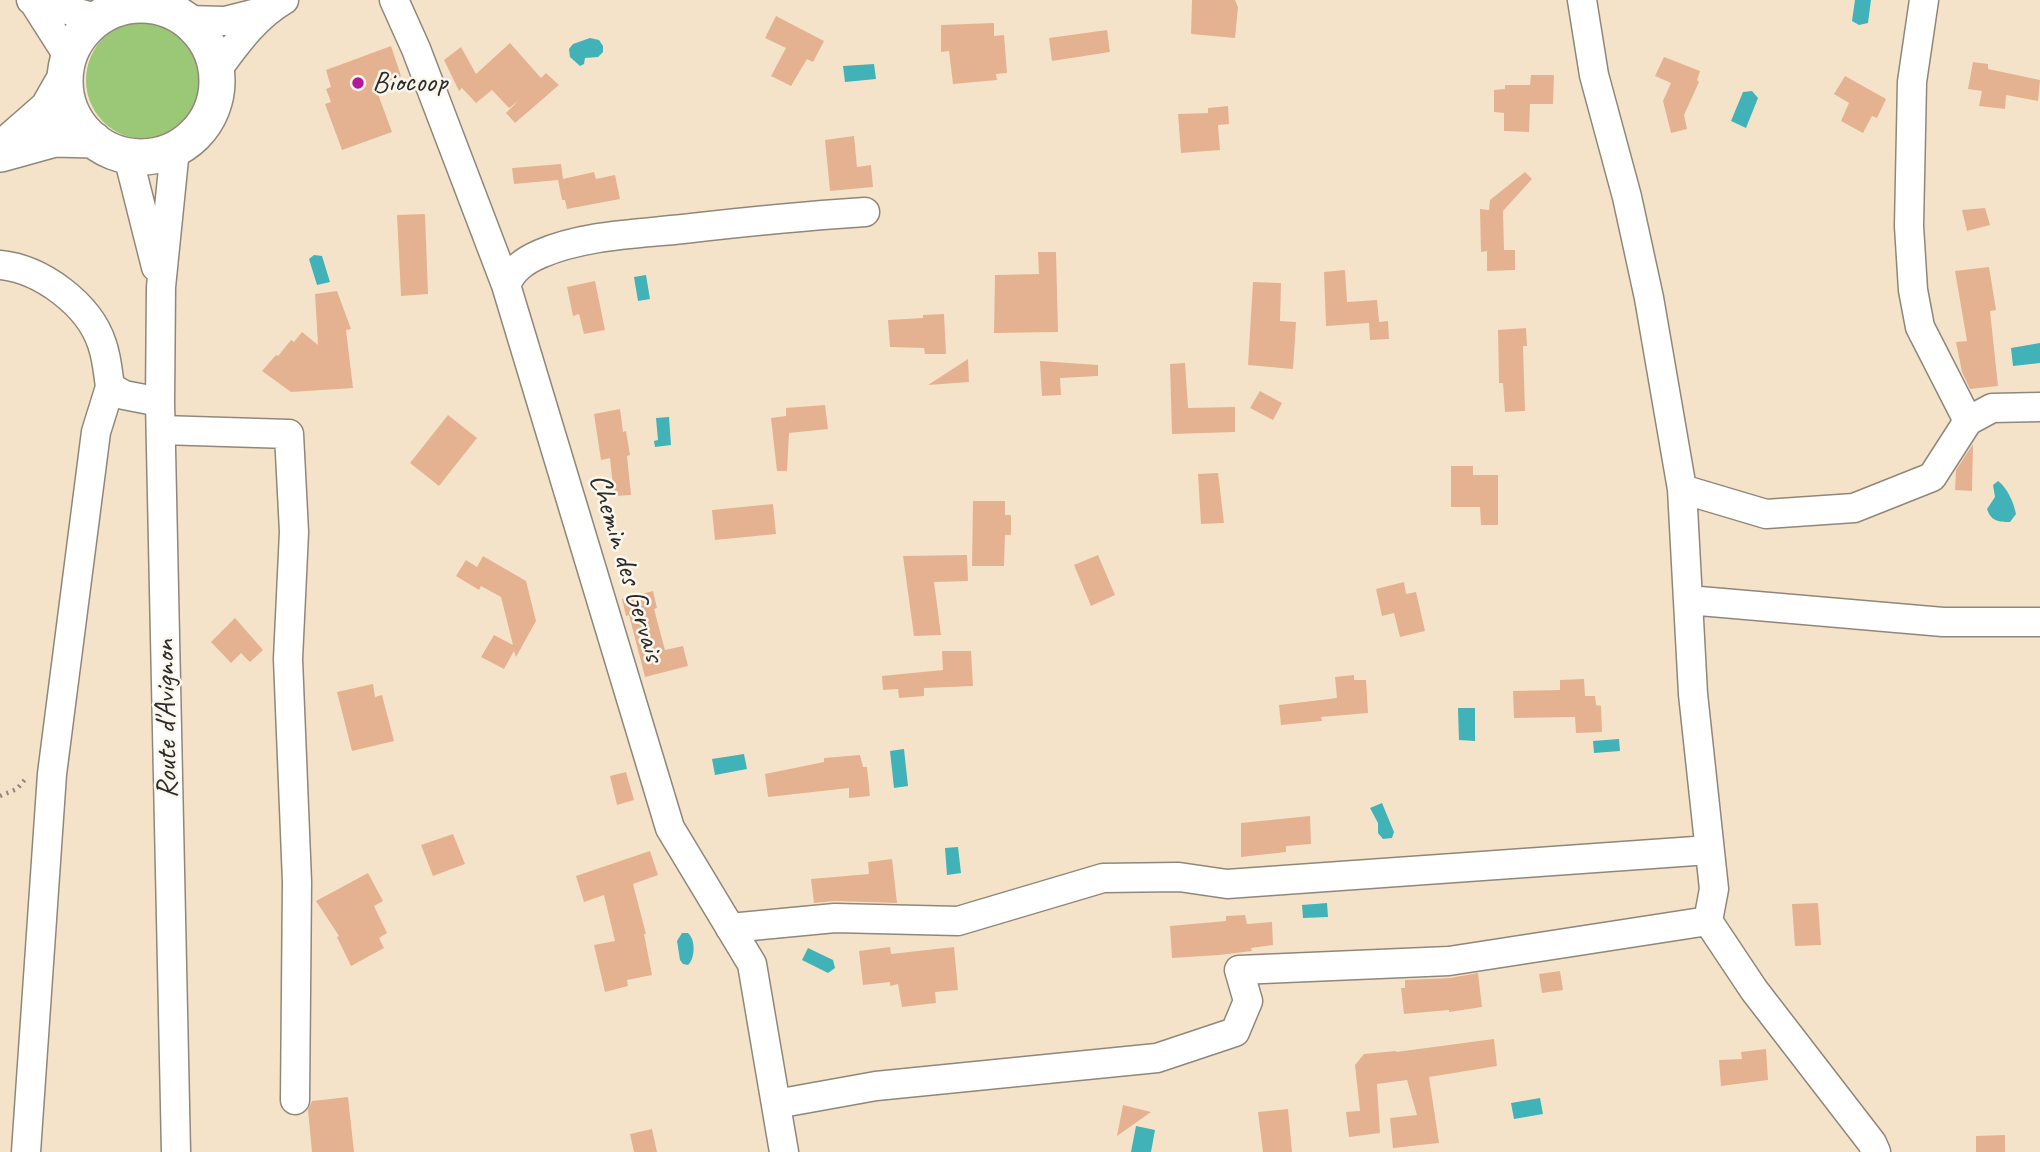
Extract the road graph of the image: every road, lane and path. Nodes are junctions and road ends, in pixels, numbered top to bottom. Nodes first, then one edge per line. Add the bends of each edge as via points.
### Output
1 (394, 0) edge
2 (1582, 0) edge
3 (1924, 0) edge
4 (32, 1) edge
5 (274, 6) edge
6 (112, 9) edge
7 (172, 9) edge
8 (66, 68) junction
9 (217, 70) junction
10 (94, 141) junction
11 (175, 149) junction
12 (0, 152) edge
13 (128, 156) junction
14 (865, 212) dead end
15 (0, 265) edge
16 (506, 285) junction
17 (161, 286) junction
18 (110, 387) junction
19 (160, 402) junction
20 (2040, 407) edge
21 (1968, 421) junction
22 (161, 430) junction
23 (1682, 489) junction
24 (1688, 600) junction
25 (2040, 622) edge
26 (1709, 850) junction
27 (1708, 921) junction
28 (730, 928) junction
29 (295, 1100) dead end
30 (776, 1104) junction
31 (26, 1152) edge
32 (176, 1152) edge
33 (784, 1152) edge
34 (1876, 1152) edge

1 - 16 street, Chemin des Gervais
2 - 23 street via 1594,75 1649,298
3 - 21 street via 1912,82 1909,226 1913,290 1920,327
4 - 6 street
4 - 8 street
5 - 7 street via 225,21
5 - 9 street via 239,40
6 - 7 main road via 142,4
6 - 8 main road via 78,37
7 - 9 main road via 202,34
8 - 10 main road via 66,97 72,114
8 - 12 main road via 48,108
9 - 11 main road via 209,116 194,136
10 - 12 main road via 55,139
10 - 13 main road
11 - 13 main road via 152,156
11 - 17 street
13 - 17 street
14 - 16 street via 794,216 573,243 522,264
15 - 18 street via 41,277 74,301 102,342
16 - 28 street, Chemin des Gervais via 670,828
17 - 19 street, Route d'Avignon
18 - 19 street via 124,395
18 - 31 street via 96,432 52,774
19 - 22 street, Route d'Avignon
20 - 21 street via 1992,408
21 - 23 street via 1932,477 1854,508 1766,514
22 - 29 street via 289,434 294,532 288,659 297,882
22 - 32 street, Route d'Avignon
23 - 24 street
24 - 25 street via 1943,622
24 - 26 street
26 - 27 street via 1714,889
26 - 28 street via 1227,884 1179,877 1103,878 958,920 835,918
27 - 30 street via 1450,961 1239,970 1248,1001 1235,1032 1157,1058 876,1086
27 - 34 street
28 - 30 street, Chemin des Gervais via 752,964
30 - 33 street, Chemin des Gervais

